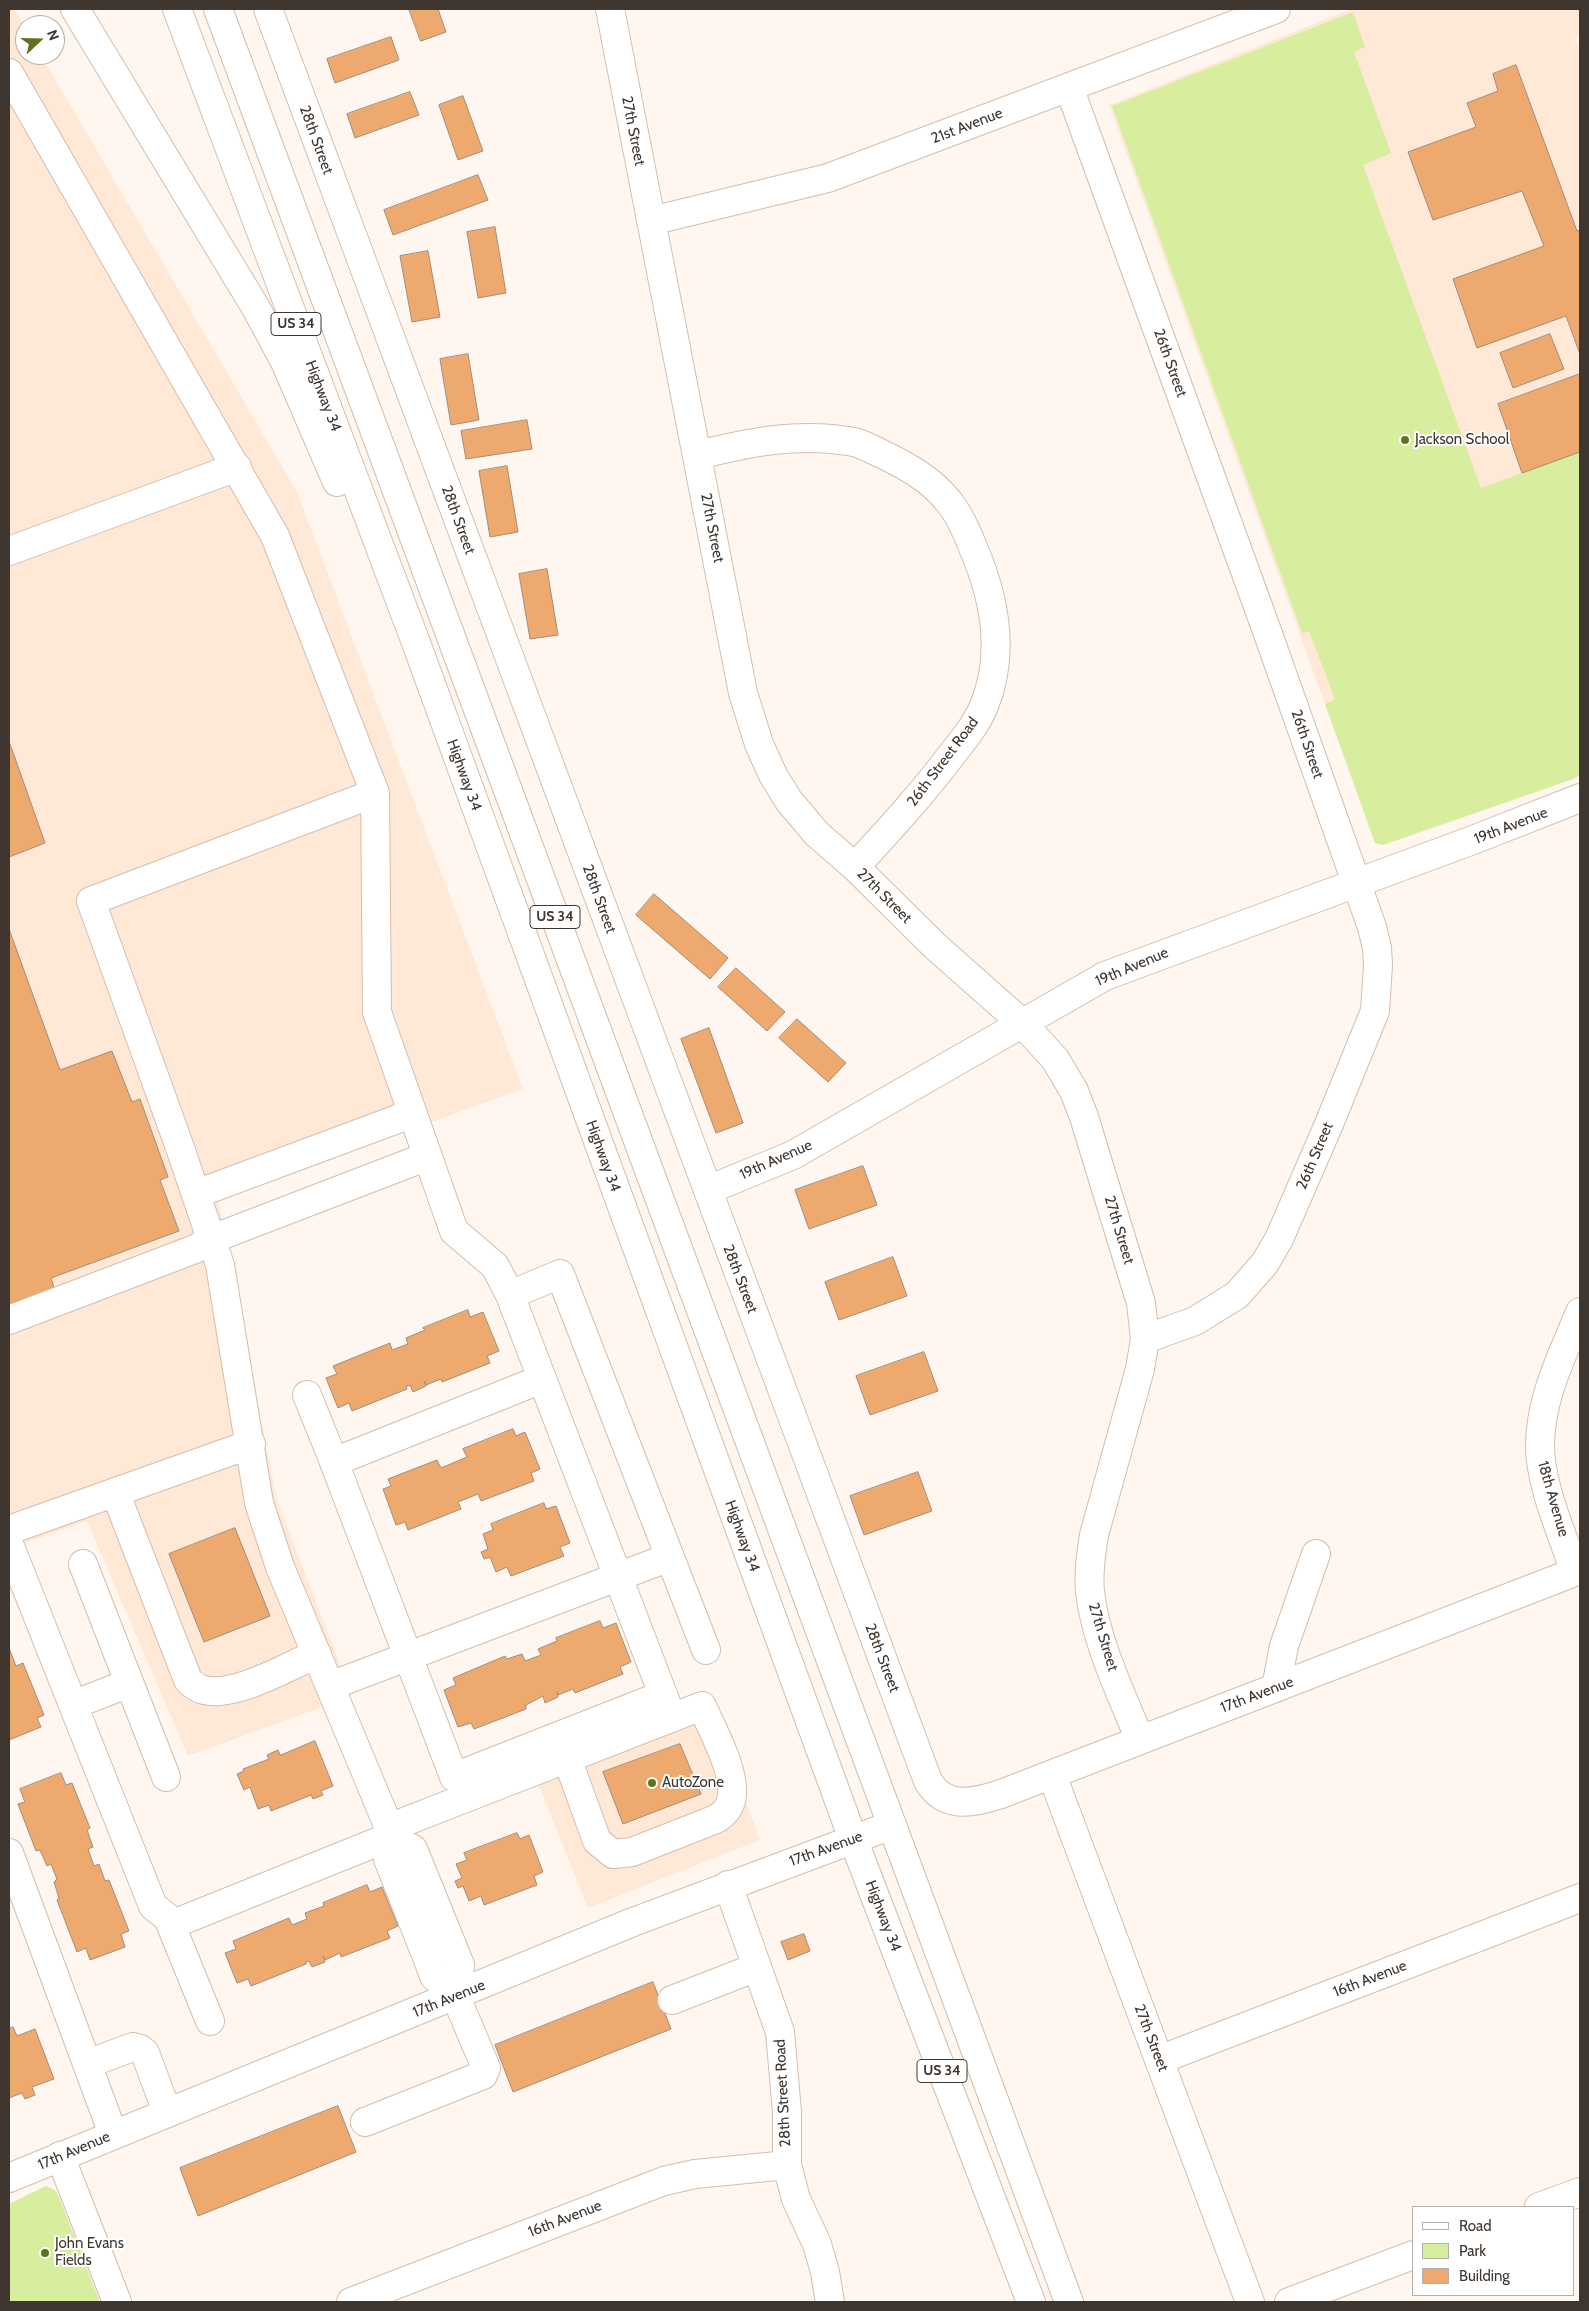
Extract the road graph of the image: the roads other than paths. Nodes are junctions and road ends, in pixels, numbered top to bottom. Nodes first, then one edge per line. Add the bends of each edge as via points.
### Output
1 (75, 9) edge
2 (177, 9) edge
3 (218, 9) edge
4 (268, 9) edge
5 (610, 9) edge
6 (1276, 9) edge
7 (9, 72) edge
8 (1069, 87) junction
9 (651, 221) junction
10 (698, 455) junction
11 (236, 468) junction
12 (9, 551) edge
13 (415, 640) junction
14 (375, 793) junction
15 (1580, 798) edge
16 (855, 867) junction
17 (1355, 882) junction
18 (1023, 1024) junction
19 (412, 1114) junction
20 (428, 1156) junction
21 (708, 1190) junction
22 (196, 1194) junction
23 (212, 1239) junction
24 (510, 1295) junction
25 (1580, 1312) edge
26 (9, 1320) edge
27 (1145, 1339) junction
28 (542, 1379) junction
29 (307, 1395) dead end
30 (250, 1444) junction
31 (334, 1462) junction
32 (115, 1492) junction
33 (9, 1530) edge
34 (9, 1544) edge
35 (1316, 1554) dead end
36 (670, 1557) junction
37 (83, 1564) dead end
38 (1578, 1571) edge
39 (618, 1575) junction
40 (706, 1650) dead end
41 (317, 1654) junction
42 (408, 1656) junction
43 (129, 1683) junction
44 (330, 1686) junction
45 (1276, 1688) junction
46 (73, 1705) junction
47 (667, 1706) junction
48 (1140, 1740) junction
49 (567, 1758) junction
50 (1052, 1775) junction
51 (166, 1776) dead end
52 (933, 1789) joint
53 (892, 1825) junction
54 (392, 1835) junction
55 (853, 1839) junction
56 (9, 1852) edge
57 (728, 1885) junction
58 (1580, 1898) edge
59 (171, 1925) junction
60 (757, 1967) junction
61 (456, 1997) junction
62 (672, 2000) dead end
63 (210, 2021) dead end
64 (1159, 2060) junction
65 (87, 2064) junction
66 (168, 2112) junction
67 (365, 2122) dead end
68 (113, 2134) junction
69 (60, 2156) junction
70 (787, 2165) junction
71 (9, 2178) edge
72 (1580, 2192) edge
73 (1542, 2206) edge
74 (1412, 2255) edge
75 (117, 2302) edge
76 (351, 2302) edge
77 (830, 2302) edge
78 (1031, 2302) edge
79 (1070, 2302) edge
80 (1250, 2302) edge
81 (1289, 2302) edge

1 - 13 main road via 256,308 285,362 355,521
2 - 13 main road, Highway 34 / US 34
3 - 53 main road, US 34
4 - 21 main road, 28th Street
5 - 9 main road, 27th Street
6 - 8 main road, 21st Avenue
7 - 11 main road
8 - 9 main road, 21st Avenue via 828,178
8 - 17 main road, 26th Street via 1268,631
9 - 10 main road, 27th Street
10 - 16 main road, 27th Street via 743,693 759,744 773,776 789,801 817,834
10 - 16 main road, 26th Street Road via 781,438 856,443 904,464 926,479 949,502 965,528 984,572 992,599 996,633 992,681 984,705 973,727 947,762
11 - 12 main road
11 - 14 main road via 275,536
13 - 55 main road, Highway 34 / US 34
14 - 19 main road via 377,1012
14 - 22 main road via 91,901
15 - 17 main road, 19th Avenue
16 - 18 main road, 27th Street via 935,946
17 - 18 main road, 19th Avenue via 1120,970
17 - 27 main road, 26th Street via 1377,948 1375,1010 1279,1239 1265,1263 1237,1294 1195,1321
18 - 21 main road, 19th Avenue via 793,1156
18 - 27 main road, 27th Street via 1066,1075 1084,1117 1141,1303
19 - 20 main road
19 - 22 main road
20 - 23 main road
20 - 24 main road via 454,1231 495,1266
21 - 52 main road, 28th Street
22 - 23 main road
23 - 26 main road via 195,1249
23 - 30 main road via 220,1265
24 - 28 main road
24 - 36 main road via 560,1274
25 - 38 main road, 18th Avenue via 1543,1408 1540,1444 1550,1498
27 - 48 main road, 27th Street via 1090,1559 1090,1591 1096,1624
28 - 31 main road
28 - 39 main road
29 - 31 main road
30 - 32 main road
30 - 41 main road via 259,1503 280,1567
31 - 42 main road
32 - 33 main road
32 - 41 main road via 188,1680 203,1690 221,1692
34 - 46 main road
35 - 45 main road via 1284,1646
36 - 39 main road
36 - 40 main road
37 - 43 main road
38 - 45 main road, 17th Avenue
39 - 42 main road
39 - 47 main road
41 - 44 main road
42 - 44 main road
42 - 47 main road via 454,1777
43 - 46 main road
43 - 51 main road
44 - 54 main road
45 - 48 main road, 17th Avenue
46 - 59 main road via 153,1906 168,1918
47 - 49 main road
47 - 49 main road via 702,1706 727,1766 733,1792 730,1805 716,1819 632,1852 613,1854 597,1841
48 - 50 main road, 17th Avenue
49 - 54 main road
50 - 52 main road, 17th Avenue via 971,1802 944,1798
50 - 64 main road, 27th Street
53 - 55 main road, 17th Avenue
53 - 79 main road, US 34
54 - 59 main road
54 - 61 main road via 413,1849 460,1965
55 - 57 main road, 17th Avenue
55 - 78 main road, Highway 34 / US 34
56 - 65 main road
57 - 60 main road, 28th Street Road
57 - 61 main road, 17th Avenue
58 - 64 main road, 16th Avenue
59 - 63 main road
60 - 62 main road
60 - 70 main road, 28th Street Road via 780,2032 787,2112
61 - 66 main road, 17th Avenue
61 - 67 main road via 486,2068 482,2075
64 - 80 main road, 27th Street
65 - 66 main road via 133,2047 140,2049 145,2053
65 - 68 main road
66 - 68 main road, 17th Avenue
68 - 69 main road, 17th Avenue
69 - 71 main road, 17th Avenue
69 - 75 main road
70 - 76 main road, 16th Avenue via 695,2174 664,2181
70 - 77 main road, 28th Street Road via 796,2199 817,2244
72 - 73 main road
74 - 81 main road

